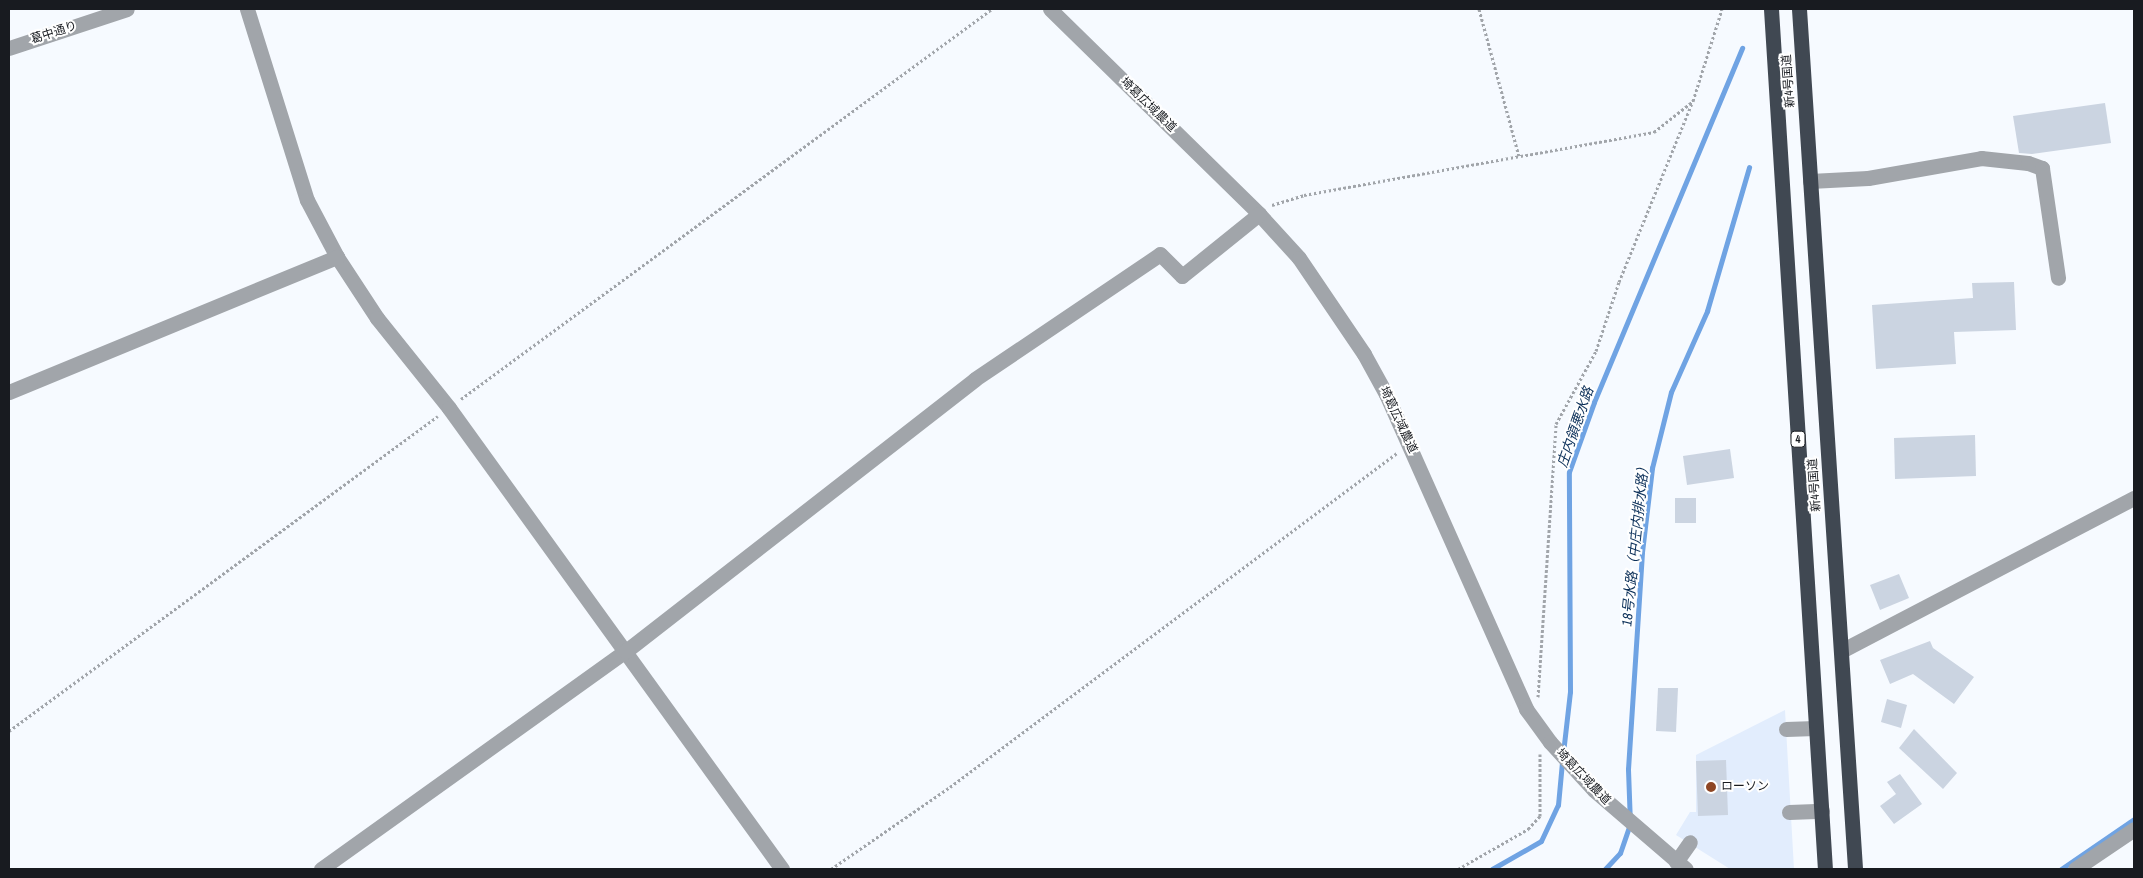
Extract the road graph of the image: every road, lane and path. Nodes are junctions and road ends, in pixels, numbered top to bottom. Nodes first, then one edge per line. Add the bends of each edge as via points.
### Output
1 (127, 9) edge
2 (247, 9) edge
3 (992, 9) edge
4 (1050, 9) edge
5 (1479, 9) edge
6 (1722, 9) edge
7 (1771, 9) edge
8 (1799, 9) edge
9 (9, 48) edge
10 (1692, 101) junction
11 (1519, 156) junction
12 (1810, 181) junction
13 (1259, 214) junction
14 (337, 257) junction
15 (2058, 278) dead end
16 (9, 392) edge
17 (449, 408) junction
18 (1410, 445) junction
19 (2134, 498) edge
20 (626, 651) junction
21 (1841, 651) junction
22 (1526, 709) junction
23 (1815, 728) junction
24 (1786, 729) dead end
25 (9, 731) edge
26 (1546, 737) junction
27 (1822, 811) junction
28 (1789, 812) dead end
29 (2134, 829) edge
30 (1690, 842) dead end
31 (1681, 866) edge
32 (321, 869) edge
33 (782, 869) edge
34 (831, 869) edge
35 (1458, 869) edge
36 (1825, 869) edge
37 (1855, 869) edge
38 (2075, 869) edge

1 - 9 street, 葛中通り
2 - 14 street via 307,200
3 - 17 path
4 - 13 street, 埼葛広域農道
5 - 11 path
6 - 10 path
7 - 23 highway, 新4号国道 / 4
8 - 12 highway, 新4号国道
10 - 11 path via 1654,132
10 - 22 path via 1623,273 1596,351 1556,424 1538,701
11 - 13 path via 1276,201
12 - 15 street via 1868,178 1980,158 2028,163 2042,168
12 - 21 highway, 新4号国道
13 - 18 street, 埼葛広域農道 via 1299,258 1364,354
13 - 20 street via 1182,276 1160,254 975,378
14 - 16 street
14 - 17 street via 377,318
17 - 20 street
17 - 25 path
18 - 22 street, 埼葛広域農道
18 - 34 path via 950,786
19 - 21 street
20 - 32 street
20 - 33 street
21 - 37 highway, 新4号国道
22 - 26 street, 埼葛広域農道
23 - 24 street
23 - 27 highway, 新4号国道 / 4
26 - 31 street, 埼葛広域農道 via 1607,802
26 - 35 path via 1540,816 1528,829
27 - 28 street
27 - 36 highway, 新4号国道 / 4
29 - 38 street
30 - 31 street

